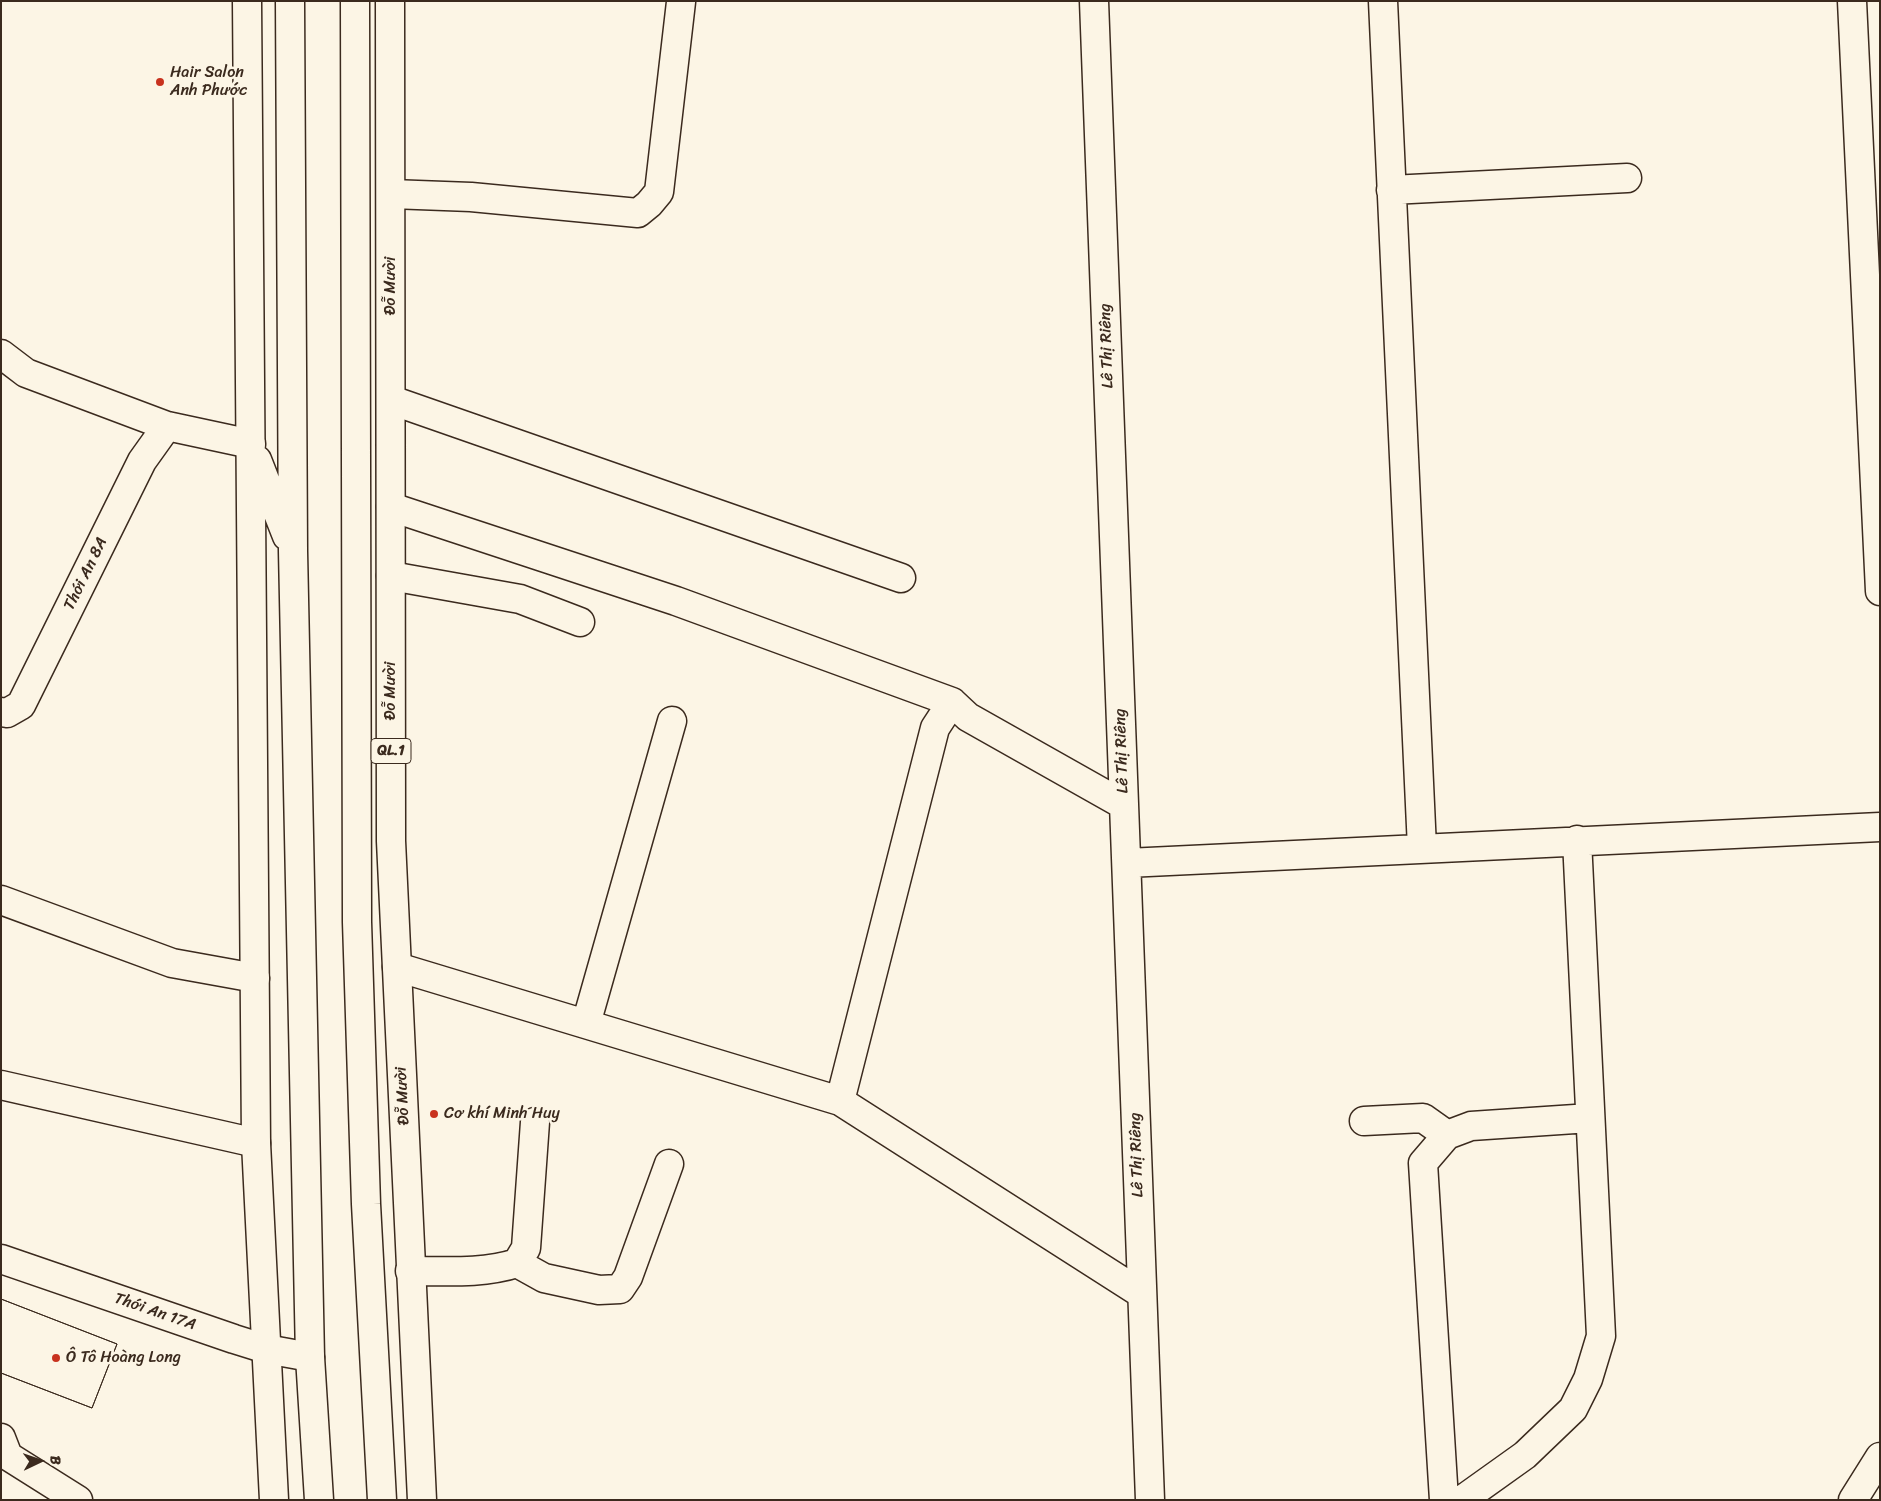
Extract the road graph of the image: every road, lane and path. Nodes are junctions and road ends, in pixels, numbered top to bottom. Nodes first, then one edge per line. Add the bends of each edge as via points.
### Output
1 (247, 1) edge
2 (290, 1) edge
3 (355, 1) edge
4 (390, 1) edge
5 (1094, 1) edge
6 (1383, 1) edge
7 (1852, 1) edge
8 (681, 2) edge
9 (1627, 178) dead end
10 (1391, 190) junction
11 (391, 194) junction
12 (3, 361) edge
13 (391, 400) junction
14 (167, 426) junction
15 (251, 444) junction
16 (392, 507) junction
17 (293, 551) junction
18 (391, 576) junction
19 (901, 578) dead end
20 (1880, 591) edge
21 (580, 622) dead end
22 (952, 702) junction
23 (1, 712) edge
24 (672, 721) dead end
25 (1124, 805) junction
26 (1880, 827) edge
27 (1577, 840) junction
28 (1422, 848) junction
29 (1126, 862) junction
30 (1, 900) edge
31 (397, 967) junction
32 (255, 978) junction
33 (586, 1024) junction
34 (1, 1085) edge
35 (840, 1101) junction
36 (1590, 1118) junction
37 (1364, 1121) dead end
38 (535, 1122) dead end
39 (1448, 1135) junction
40 (256, 1143) junction
41 (669, 1164) dead end
42 (1, 1259) edge
43 (516, 1263) junction
44 (410, 1271) junction
45 (1142, 1294) junction
46 (266, 1348) junction
47 (310, 1357) junction
48 (1, 1438) edge
49 (1880, 1457) edge
50 (78, 1500) edge
51 (274, 1500) edge
52 (319, 1500) edge
53 (382, 1500) edge
54 (422, 1500) edge
55 (1150, 1500) edge
56 (1444, 1500) edge
57 (1462, 1500) edge
58 (1853, 1500) edge

1 - 15 main road
2 - 17 main road
3 - 53 main road, Đỗ Mười / QL.1 via 358,922 366,1204
4 - 11 main road, Đỗ Mười / QL.1
5 - 25 main road, Lê Thị Riêng
6 - 10 main road
7 - 20 main road
8 - 11 main road via 659,192 638,213 471,197
9 - 10 main road
10 - 28 main road
11 - 13 main road, Đỗ Mười / QL.1
12 - 14 main road via 26,373
13 - 16 main road, Đỗ Mười / QL.1
13 - 19 main road
14 - 15 main road
14 - 23 main road, Thới An 8A via 142,461 21,705 7,713
15 - 17 main road
15 - 32 main road
16 - 18 main road, Đỗ Mười / QL.1
16 - 22 main road via 676,601
17 - 47 main road
18 - 21 main road via 520,599
18 - 31 main road, Đỗ Mười / QL.1 via 391,840
22 - 25 main road via 968,718
22 - 35 main road via 935,728
24 - 33 main road
25 - 29 main road, Lê Thị Riêng
26 - 27 main road
27 - 28 main road
27 - 36 main road
28 - 29 main road
29 - 45 main road, Lê Thị Riêng
30 - 32 main road via 172,963
31 - 33 main road
31 - 44 main road, Đỗ Mười / QL.1
32 - 40 main road
33 - 35 main road
34 - 40 main road
35 - 45 main road
36 - 39 main road via 1471,1126
36 - 57 main road via 1601,1336 1588,1379 1573,1410 1526,1455
37 - 39 main road via 1423,1118
38 - 43 main road via 526,1248
39 - 56 main road via 1424,1163
40 - 46 main road
41 - 43 main road via 628,1277 620,1289 599,1290 544,1278
42 - 46 main road, Thới An 17A
43 - 44 main road via 500,1268
44 - 54 main road, Đỗ Mười / QL.1
45 - 55 main road, Lê Thị Riêng
46 - 47 main road, Thới An 17A
46 - 51 main road
47 - 52 main road
48 - 50 main road via 8,1456
49 - 58 main road

